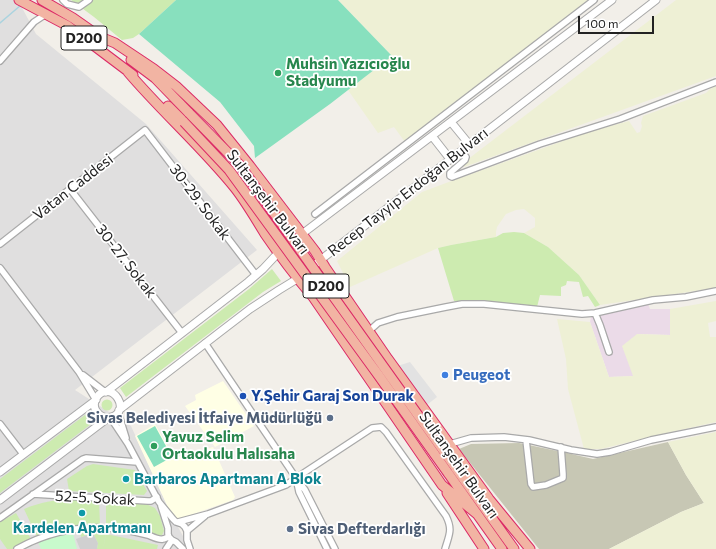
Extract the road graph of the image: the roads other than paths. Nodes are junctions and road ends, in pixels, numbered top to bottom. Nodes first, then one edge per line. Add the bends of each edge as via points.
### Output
1 (19, 0) edge
2 (63, 0) edge
3 (89, 0) edge
4 (594, 0) edge
5 (612, 0) edge
6 (656, 0) edge
7 (46, 1) edge
8 (46, 14) junction
9 (98, 36) junction
10 (0, 61) edge
11 (128, 72) junction
12 (716, 82) edge
13 (438, 120) junction
14 (451, 122) junction
15 (443, 128) junction
16 (145, 130) joint
17 (432, 136) junction
18 (469, 144) junction
19 (461, 151) junction
20 (450, 159) junction
21 (70, 189) junction
22 (315, 214) dead end
23 (302, 234) junction
24 (0, 244) edge
25 (278, 253) junction
26 (320, 260) junction
27 (0, 268) edge
28 (256, 275) junction
29 (298, 279) junction
30 (716, 291) edge
31 (595, 313) junction
32 (369, 331) junction
33 (182, 333) junction
34 (205, 343) junction
35 (609, 352) dead end
36 (79, 372) junction
37 (106, 392) junction
38 (96, 400) junction
39 (119, 411) junction
40 (109, 418) junction
41 (0, 424) edge
42 (716, 428) edge
43 (526, 440) junction
44 (128, 444) junction
45 (450, 444) junction
46 (561, 447) junction
47 (23, 454) junction
48 (137, 462) junction
49 (0, 472) edge
50 (296, 478) junction
51 (442, 485) junction
52 (33, 494) junction
53 (489, 499) junction
54 (0, 500) edge
55 (158, 500) junction
56 (208, 514) junction
57 (477, 514) junction
58 (0, 518) edge
59 (177, 522) junction
60 (168, 528) junction
61 (186, 533) junction
62 (172, 539) junction
63 (17, 549) edge
64 (166, 549) edge
65 (183, 549) edge
66 (190, 549) edge
67 (327, 549) edge
68 (335, 549) edge
69 (445, 549) edge
70 (484, 549) edge
71 (502, 549) edge
72 (514, 549) edge
73 (519, 549) edge
74 (530, 549) edge

1 - 8 highway, Sultanşehir Bulvarı / D200
2 - 3 street via 67,4 79,7
4 - 13 street
5 - 14 street, Recep Tayyip Erdoğan Bulvarı
6 - 18 street, Recep Tayyip Erdoğan Bulvarı
7 - 9 highway, Sultanşehir Bulvarı / D200
8 - 10 street via 34,22
8 - 11 highway, Sultanşehir Bulvarı / D200 via 68,26
9 - 23 highway via 115,43 154,69 217,125
9 - 72 highway, Sultanşehir Bulvarı / D200, bridge via 155,78 239,164
11 - 25 highway via 217,167 236,190
11 - 57 highway, Sultanşehir Bulvarı / D200, bridge via 147,86 230,170
12 - 19 street via 620,119 540,144 452,177 450,174 466,157
13 - 15 street
13 - 22 street
14 - 15 street, Recep Tayyip Erdoğan Bulvarı
14 - 18 street
15 - 17 street, Recep Tayyip Erdoğan Bulvarı
16 - 21 street, Vatan Caddesi
16 - 28 street, 30-29. Sokak
17 - 20 street
17 - 23 street, Recep Tayyip Erdoğan Bulvarı
18 - 19 street, Recep Tayyip Erdoğan Bulvarı
19 - 20 street, Recep Tayyip Erdoğan Bulvarı
20 - 26 street, Recep Tayyip Erdoğan Bulvarı
21 - 24 street, Vatan Caddesi
21 - 33 street, 30-27. Sokak
23 - 25 street, Recep Tayyip Erdoğan Bulvarı
23 - 26 highway
25 - 28 street, Recep Tayyip Erdoğan Bulvarı
25 - 29 highway
26 - 29 street, Recep Tayyip Erdoğan Bulvarı
26 - 32 highway
27 - 36 street
28 - 33 street, Recep Tayyip Erdoğan Bulvarı
29 - 34 street, Recep Tayyip Erdoğan Bulvarı
29 - 51 highway
30 - 31 street via 653,300
31 - 32 street via 462,304 397,317 378,323
31 - 35 street
32 - 45 highway
33 - 37 street, Recep Tayyip Erdoğan Bulvarı
34 - 39 street, Recep Tayyip Erdoğan Bulvarı
34 - 50 street
36 - 37 street
36 - 38 street
37 - 38 street
37 - 39 street via 118,397
38 - 40 street via 95,407 98,413
38 - 47 street
39 - 40 street
39 - 44 street
40 - 44 street
40 - 54 street
41 - 47 street
42 - 46 street via 651,440 597,454
43 - 45 street via 504,437 471,438
43 - 46 street
43 - 46 street via 531,484 534,487 563,478
44 - 48 street
45 - 53 highway
47 - 49 street
48 - 52 street via 84,458
48 - 55 street
50 - 56 street via 286,485
50 - 67 street via 299,492
50 - 68 street via 305,490
50 - 69 street via 372,428 381,427 446,516 450,529
51 - 57 highway
51 - 70 highway
52 - 55 street, 52-5. Sokak
52 - 58 street
53 - 73 highway
53 - 74 highway
55 - 59 street
55 - 60 street
56 - 59 street
56 - 61 street
57 - 71 highway, Sultanşehir Bulvarı / D200
59 - 60 street
59 - 61 street via 184,525
60 - 62 street via 168,534
61 - 62 street via 183,540
61 - 66 street
62 - 63 street via 161,539 114,528 81,528 49,534
62 - 64 street
62 - 65 street

